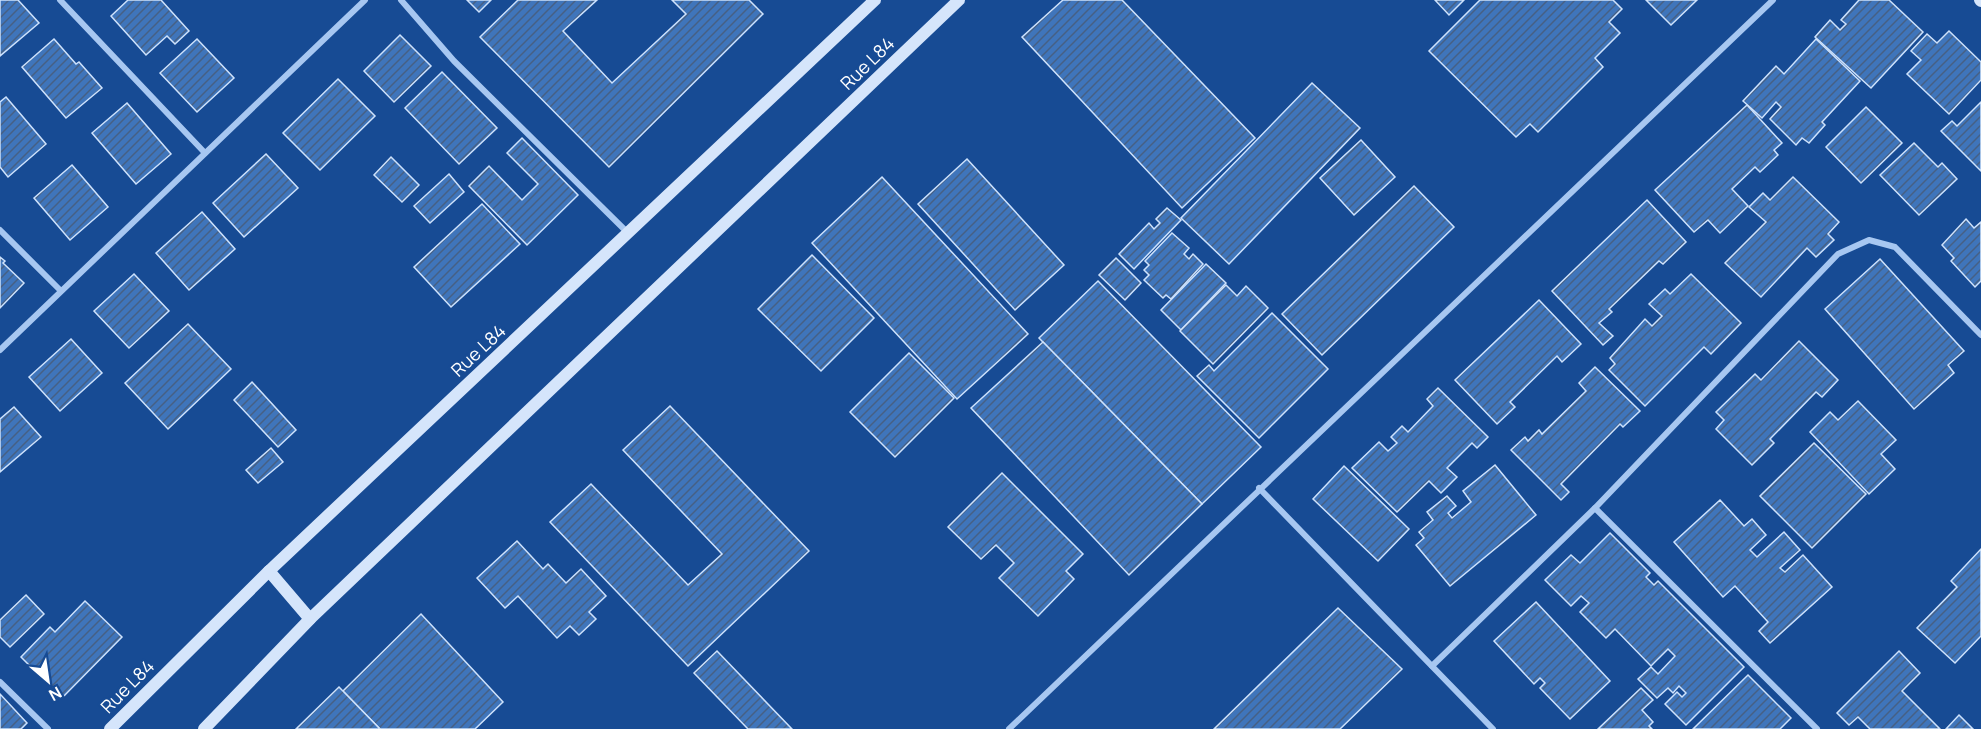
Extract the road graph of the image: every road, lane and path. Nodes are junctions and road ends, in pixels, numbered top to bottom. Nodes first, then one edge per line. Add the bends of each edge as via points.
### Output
1 (60, 0) edge
2 (365, 0) edge
3 (401, 0) edge
4 (875, 0) edge
5 (959, 0) edge
6 (1773, 0) edge
7 (205, 153) junction
8 (0, 230) edge
9 (628, 233) junction
10 (62, 291) junction
11 (1981, 335) edge
12 (0, 350) edge
13 (1259, 488) junction
14 (1595, 508) junction
15 (269, 571) junction
16 (310, 619) junction
17 (1432, 666) junction
18 (0, 682) edge
19 (48, 729) edge
20 (110, 729) edge
21 (204, 729) edge
22 (1009, 729) edge
23 (1492, 729) edge
24 (1817, 729) edge

1 - 7 street
2 - 7 street
3 - 9 street via 454,61
4 - 9 main road, Rue L84
5 - 16 main road, Rue L84
6 - 13 street
7 - 10 street
8 - 10 street
9 - 15 main road, Rue L84
10 - 12 street
11 - 14 street via 1895,247 1869,240 1838,254
13 - 17 street
13 - 22 street
14 - 17 street
14 - 24 street
15 - 16 main road
15 - 20 main road, Rue L84
16 - 21 main road, Rue L84
17 - 23 street
18 - 19 street

